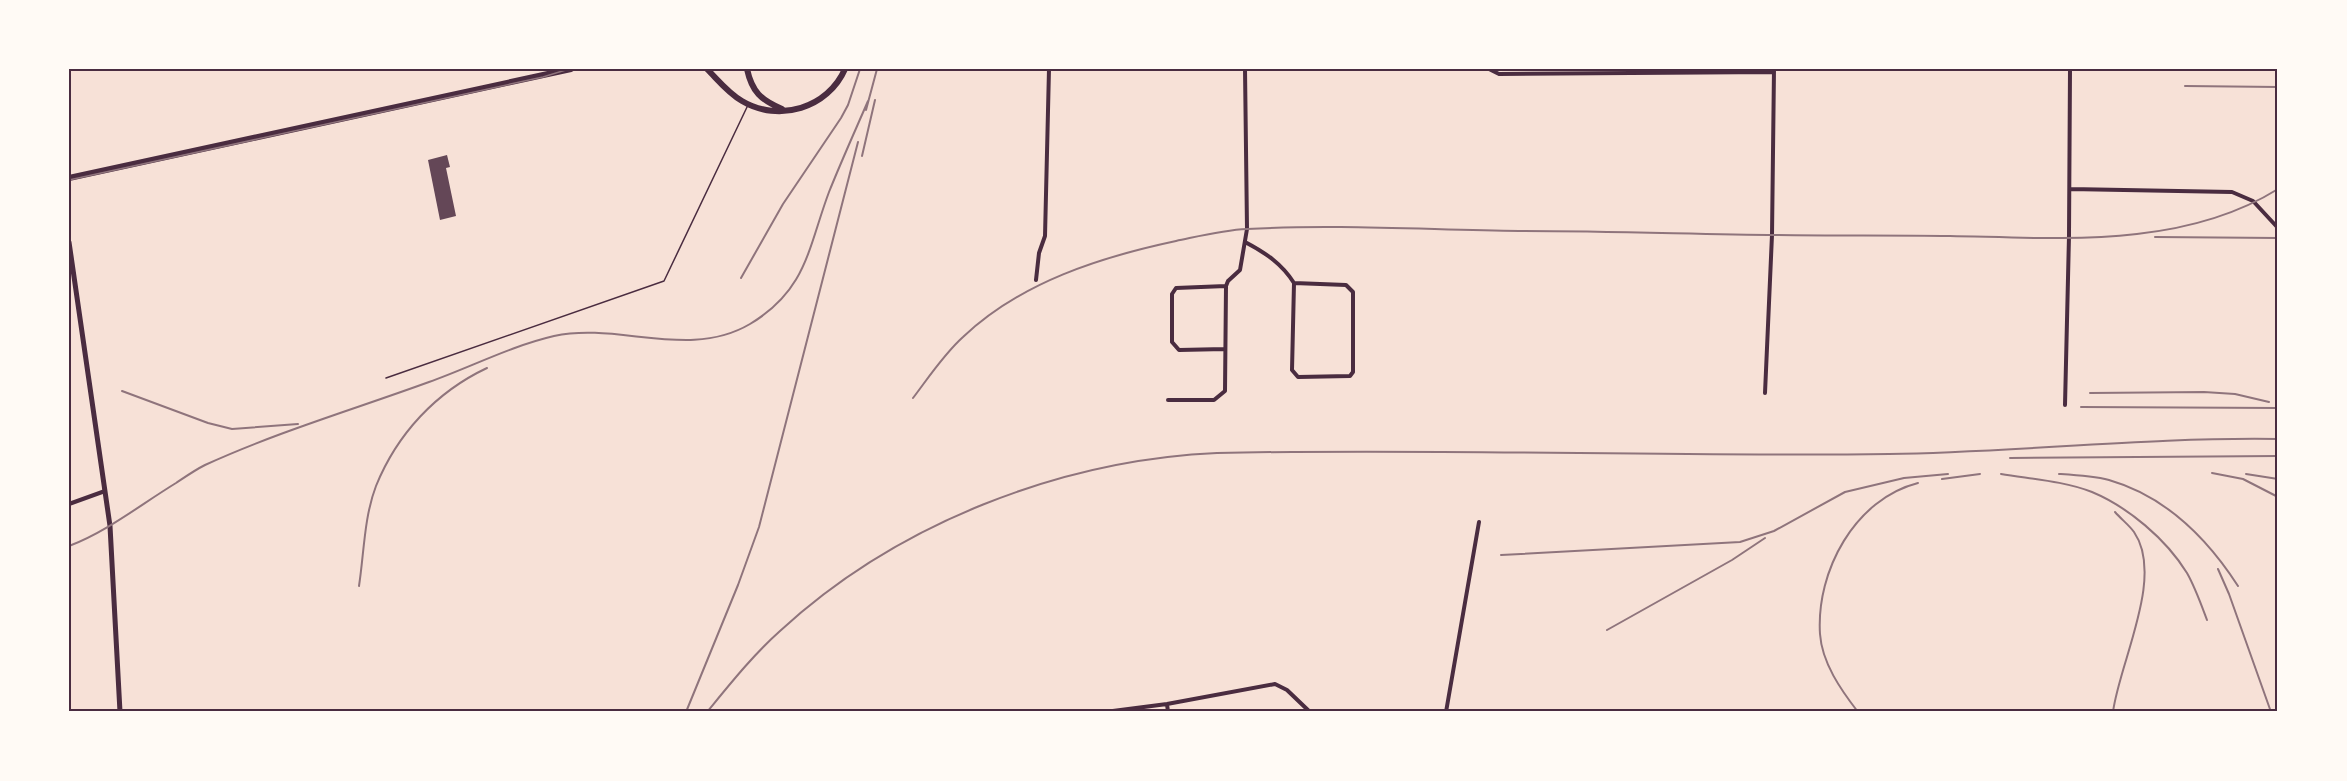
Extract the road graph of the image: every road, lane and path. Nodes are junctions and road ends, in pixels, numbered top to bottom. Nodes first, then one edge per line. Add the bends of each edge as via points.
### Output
1 (571, 69) edge
2 (707, 69) edge
3 (747, 69) edge
4 (845, 69) edge
5 (1048, 69) edge
6 (1245, 69) edge
7 (1489, 69) edge
8 (2070, 69) edge
9 (1774, 70) edge
10 (749, 104) junction
11 (786, 110) junction
12 (69, 178) edge
13 (2070, 189) junction
14 (2278, 228) edge
15 (69, 242) edge
16 (1245, 242) junction
17 (1036, 280) dead end
18 (1294, 283) junction
19 (1226, 286) junction
20 (1226, 349) junction
21 (386, 378) dead end
22 (1765, 393) dead end
23 (1168, 400) dead end
24 (2065, 405) dead end
25 (105, 491) junction
26 (69, 504) edge
27 (1479, 522) dead end
28 (1167, 704) junction
29 (120, 712) edge
30 (1105, 712) edge
31 (1168, 712) edge
32 (1310, 712) edge
33 (1446, 712) edge

1 - 12 main road
2 - 10 main road via 728,91
3 - 11 main road via 759,96
4 - 11 main road via 823,98 809,106
5 - 17 street via 1045,236
6 - 16 street
7 - 9 street via 1498,74
8 - 13 street
9 - 22 street
10 - 11 main road
10 - 21 lane via 664,281
13 - 14 street via 2232,192 2253,201
13 - 24 street
15 - 25 main road
16 - 18 street via 1272,257
16 - 19 street via 1240,270
18 - 18 street via 1346,285 1353,292 1350,376 1298,377 1292,370
19 - 20 street
19 - 20 street via 1176,288 1172,294 1172,342 1179,350
20 - 23 street via 1225,391 1220,397
25 - 26 street
25 - 29 main road
27 - 33 street
28 - 30 street
28 - 31 street
28 - 32 street via 1275,684

